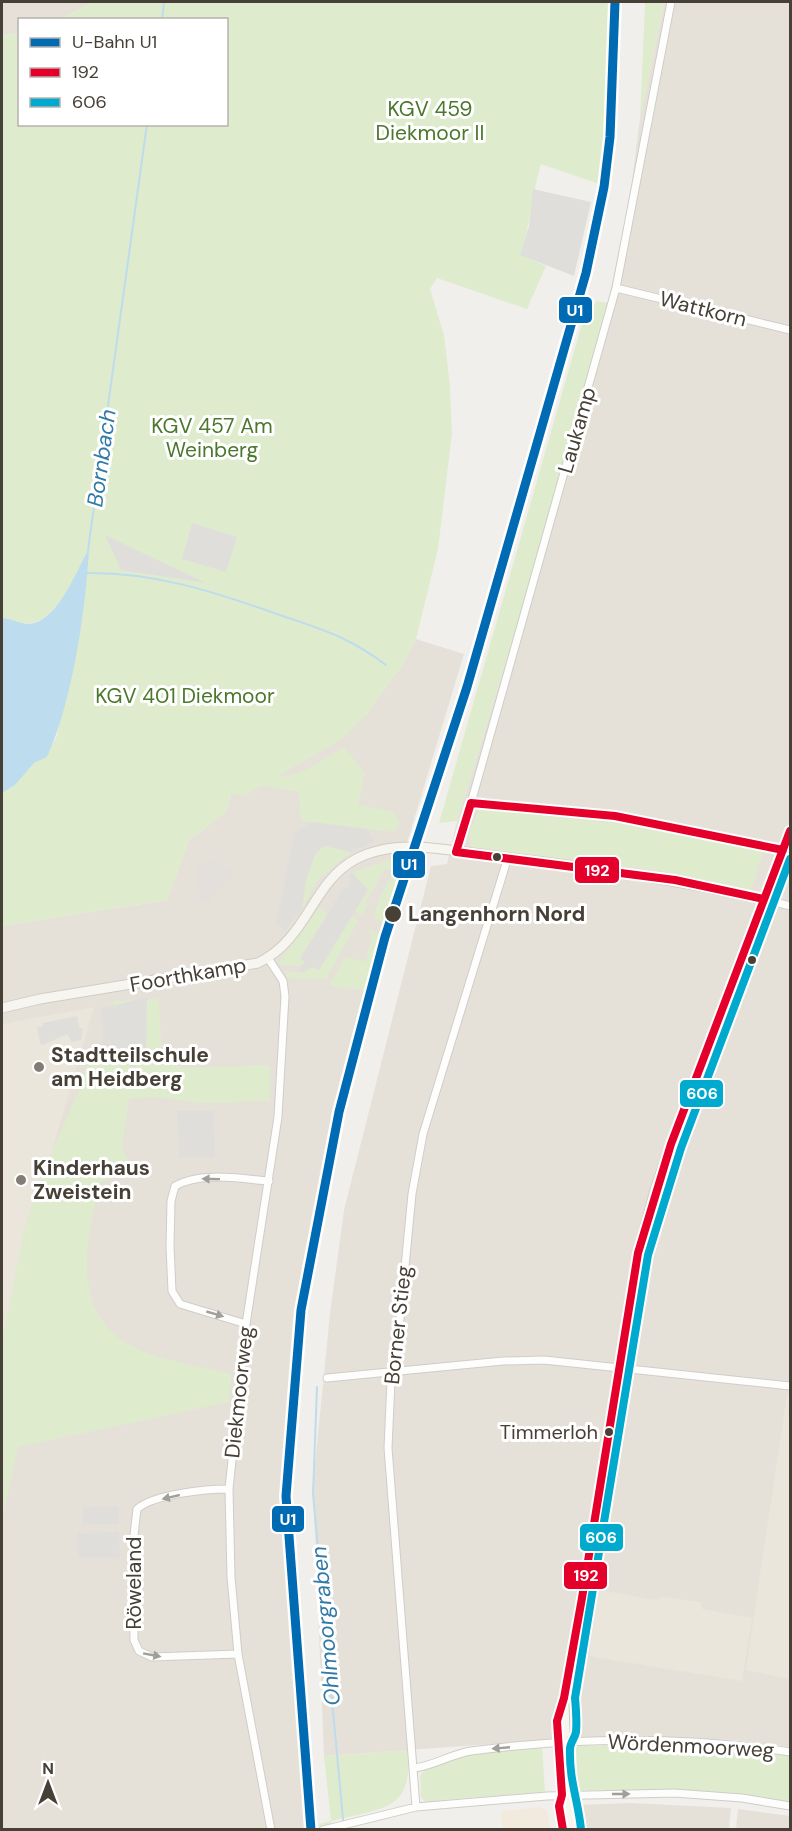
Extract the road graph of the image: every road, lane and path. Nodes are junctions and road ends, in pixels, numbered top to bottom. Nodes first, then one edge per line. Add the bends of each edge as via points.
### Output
1 (671, 2) edge
2 (616, 288) junction
3 (790, 330) edge
4 (471, 802) junction
5 (790, 831) edge
6 (787, 851) edge
7 (456, 852) junction
8 (508, 857) junction
9 (764, 899) junction
10 (790, 906) edge
11 (268, 958) junction
12 (2, 1008) edge
13 (269, 1181) junction
14 (246, 1324) junction
15 (619, 1366) junction
16 (394, 1370) junction
17 (327, 1378) dead end
18 (790, 1386) edge
19 (229, 1489) junction
20 (238, 1654) junction
21 (559, 1743) junction
22 (790, 1752) edge
23 (414, 1768) junction
24 (562, 1795) junction
25 (790, 1806) edge
26 (417, 1807) junction
27 (271, 1830) edge
28 (323, 1830) edge
29 (563, 1830) edge
30 (572, 1830) edge

1 - 2 street, Laukamp
2 - 3 street, Wattkorn
2 - 4 street, Laukamp
4 - 6 street via 615,816
4 - 7 street, Laukamp
5 - 6 street
6 - 9 street
7 - 8 street, Foorthkamp
7 - 11 street, Foorthkamp via 399,848 370,853 344,867 328,883 296,933
8 - 9 street, Foorthkamp via 675,880
8 - 16 street, Borner Stieg via 421,1143
9 - 10 street
9 - 15 street via 655,1190 638,1253
11 - 12 street, Foorthkamp via 248,965
11 - 13 street, Diekmoorweg via 284,981 286,1008 279,1117
13 - 14 street, Diekmoorweg
13 -> 14 street via 184,1181 175,1186 171,1201 172,1291 180,1304
14 - 19 street, Diekmoorweg
15 - 16 street via 513,1360
15 - 18 street
15 - 21 street via 564,1698 565,1732
16 - 17 street
16 - 23 street, Borner Stieg via 388,1448
19 - 20 street, Diekmoorweg
19 -> 20 street, Röweland via 167,1498 137,1509 134,1640 139,1651 152,1657
20 - 27 street, Diekmoorweg
21 - 22 street, Wördenmoorweg via 650,1740
21 -> 23 street, Wördenmoorweg via 470,1751
21 - 24 street
23 - 26 street, Borner Stieg
24 -> 25 street via 674,1793
24 - 26 street
24 - 29 street via 559,1806
24 - 30 street via 568,1805
26 - 28 street

